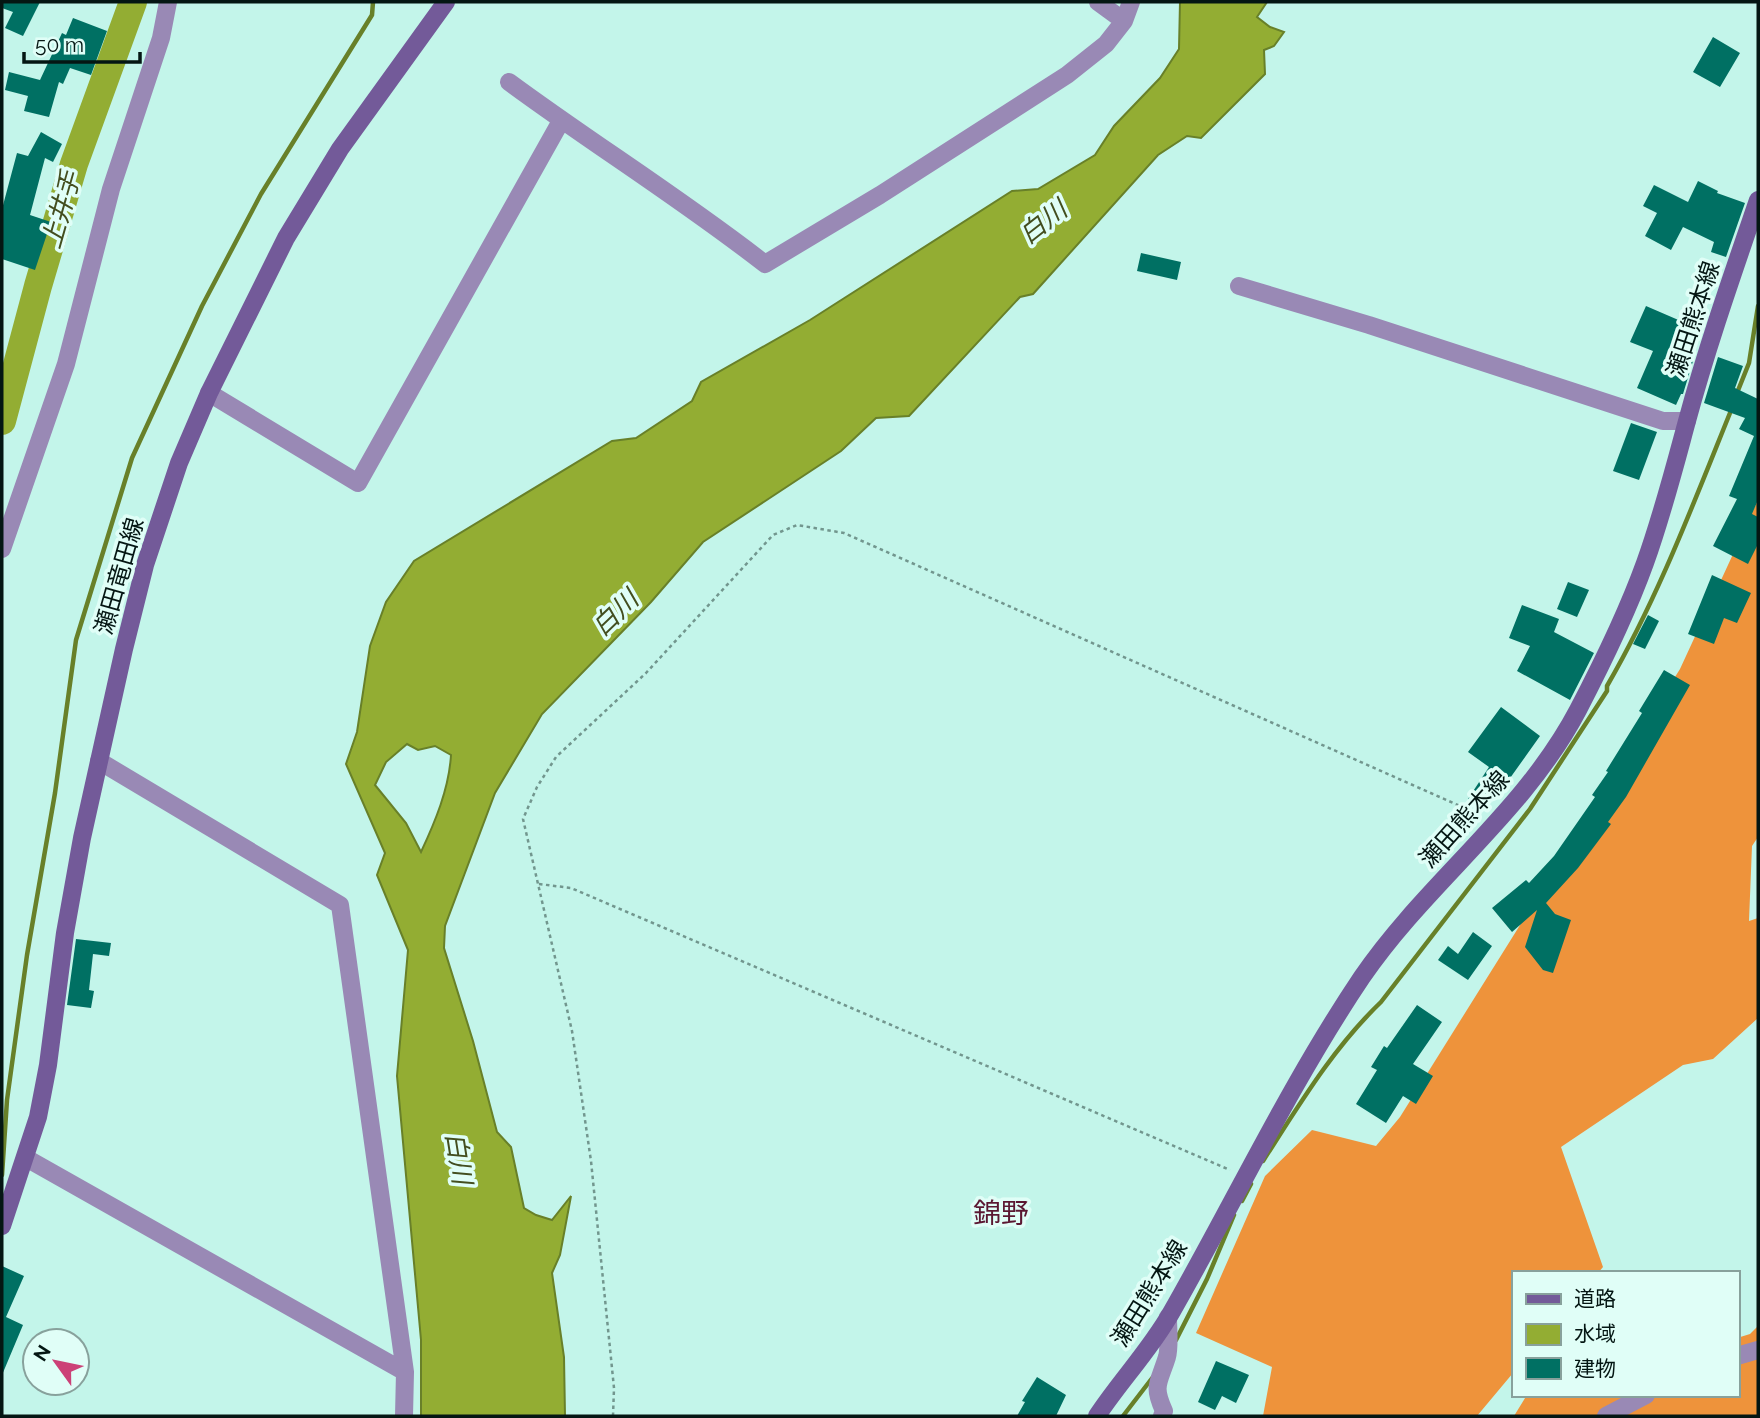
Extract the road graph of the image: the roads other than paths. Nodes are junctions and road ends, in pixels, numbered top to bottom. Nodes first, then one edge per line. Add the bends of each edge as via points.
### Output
1 (167, 2) edge
2 (446, 2) edge
3 (1098, 2) edge
4 (1131, 2) edge
5 (1124, 21) junction
6 (509, 82) dead end
7 (561, 121) junction
8 (1758, 201) edge
9 (1238, 286) dead end
10 (209, 393) junction
11 (1687, 421) junction
12 (2, 549) edge
13 (99, 761) junction
14 (26, 1158) junction
15 (2, 1226) edge
16 (1168, 1317) junction
17 (1758, 1350) edge
18 (1739, 1355) edge
19 (405, 1372) junction
20 (1642, 1397) edge
21 (404, 1416) edge
22 (1097, 1416) edge
23 (1162, 1416) edge
24 (1606, 1416) edge

1 - 12 street via 161,38 111,189 66,365
2 - 10 main road, 瀬田竜田線 via 340,149 286,238
3 - 5 street
4 - 5 street
5 - 7 street via 1106,44 1067,75 765,264
6 - 7 street
7 - 10 street via 359,483
8 - 11 main road, 瀬田熊本線
9 - 11 street via 1663,421
10 - 13 main road, 瀬田竜田線 via 179,463 145,565
11 - 16 main road, 瀬田熊本線 via 1671,487 1644,565 1576,714 1487,834 1420,904 1364,975 1309,1062
13 - 14 main road, 瀬田竜田線 via 65,933 48,1065
13 - 19 street via 340,905
14 - 15 main road, 瀬田竜田線
14 - 19 street
16 - 22 main road, 瀬田熊本線
16 - 23 street via 1168,1355 1157,1381
17 - 18 street
19 - 21 street
20 - 24 street

